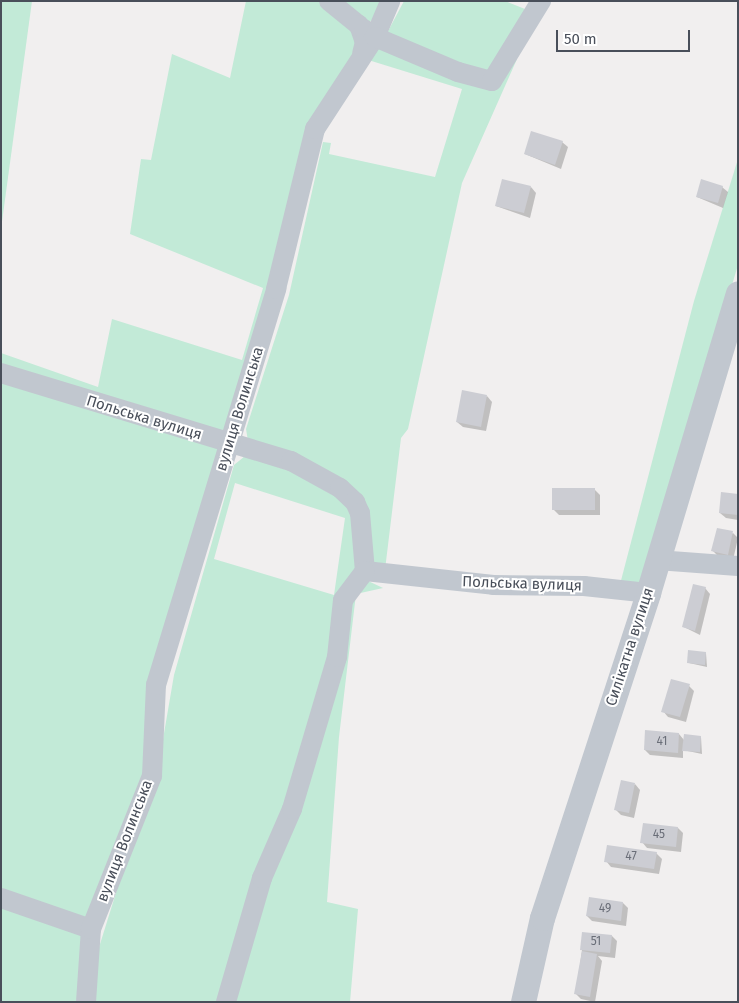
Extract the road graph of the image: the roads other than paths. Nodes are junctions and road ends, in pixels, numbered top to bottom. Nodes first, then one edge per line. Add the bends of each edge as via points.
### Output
1 (328, 1) edge
2 (390, 1) edge
3 (541, 1) edge
4 (359, 25) junction
5 (375, 37) junction
6 (362, 54) junction
7 (738, 293) edge
8 (1, 373) edge
9 (229, 445) junction
10 (657, 560) junction
11 (738, 566) edge
12 (365, 571) junction
13 (648, 592) junction
14 (1, 898) edge
15 (91, 929) junction
16 (86, 1002) edge
17 (226, 1002) edge
18 (523, 1002) edge

1 - 4 street
2 - 5 street, вулиця Волинська
3 - 5 street via 492,81 458,72
4 - 5 street
4 - 6 street via 365,42
5 - 6 street, вулиця Волинська
6 - 9 street, вулиця Волинська via 315,129 276,289
7 - 10 street, Силікатна вулиця
8 - 9 street, Польська вулиця
9 - 12 street, Польська вулиця via 291,461 340,488 360,513
9 - 15 street, вулиця Волинська via 156,685 152,776
10 - 11 street
10 - 13 street, Силікатна вулиця
12 - 13 street, Польська вулиця via 493,585 584,586
12 - 17 street via 343,600 334,667 292,809 262,878
13 - 18 street, Силікатна вулиця via 542,918
14 - 15 street
15 - 16 street, вулиця Волинська

